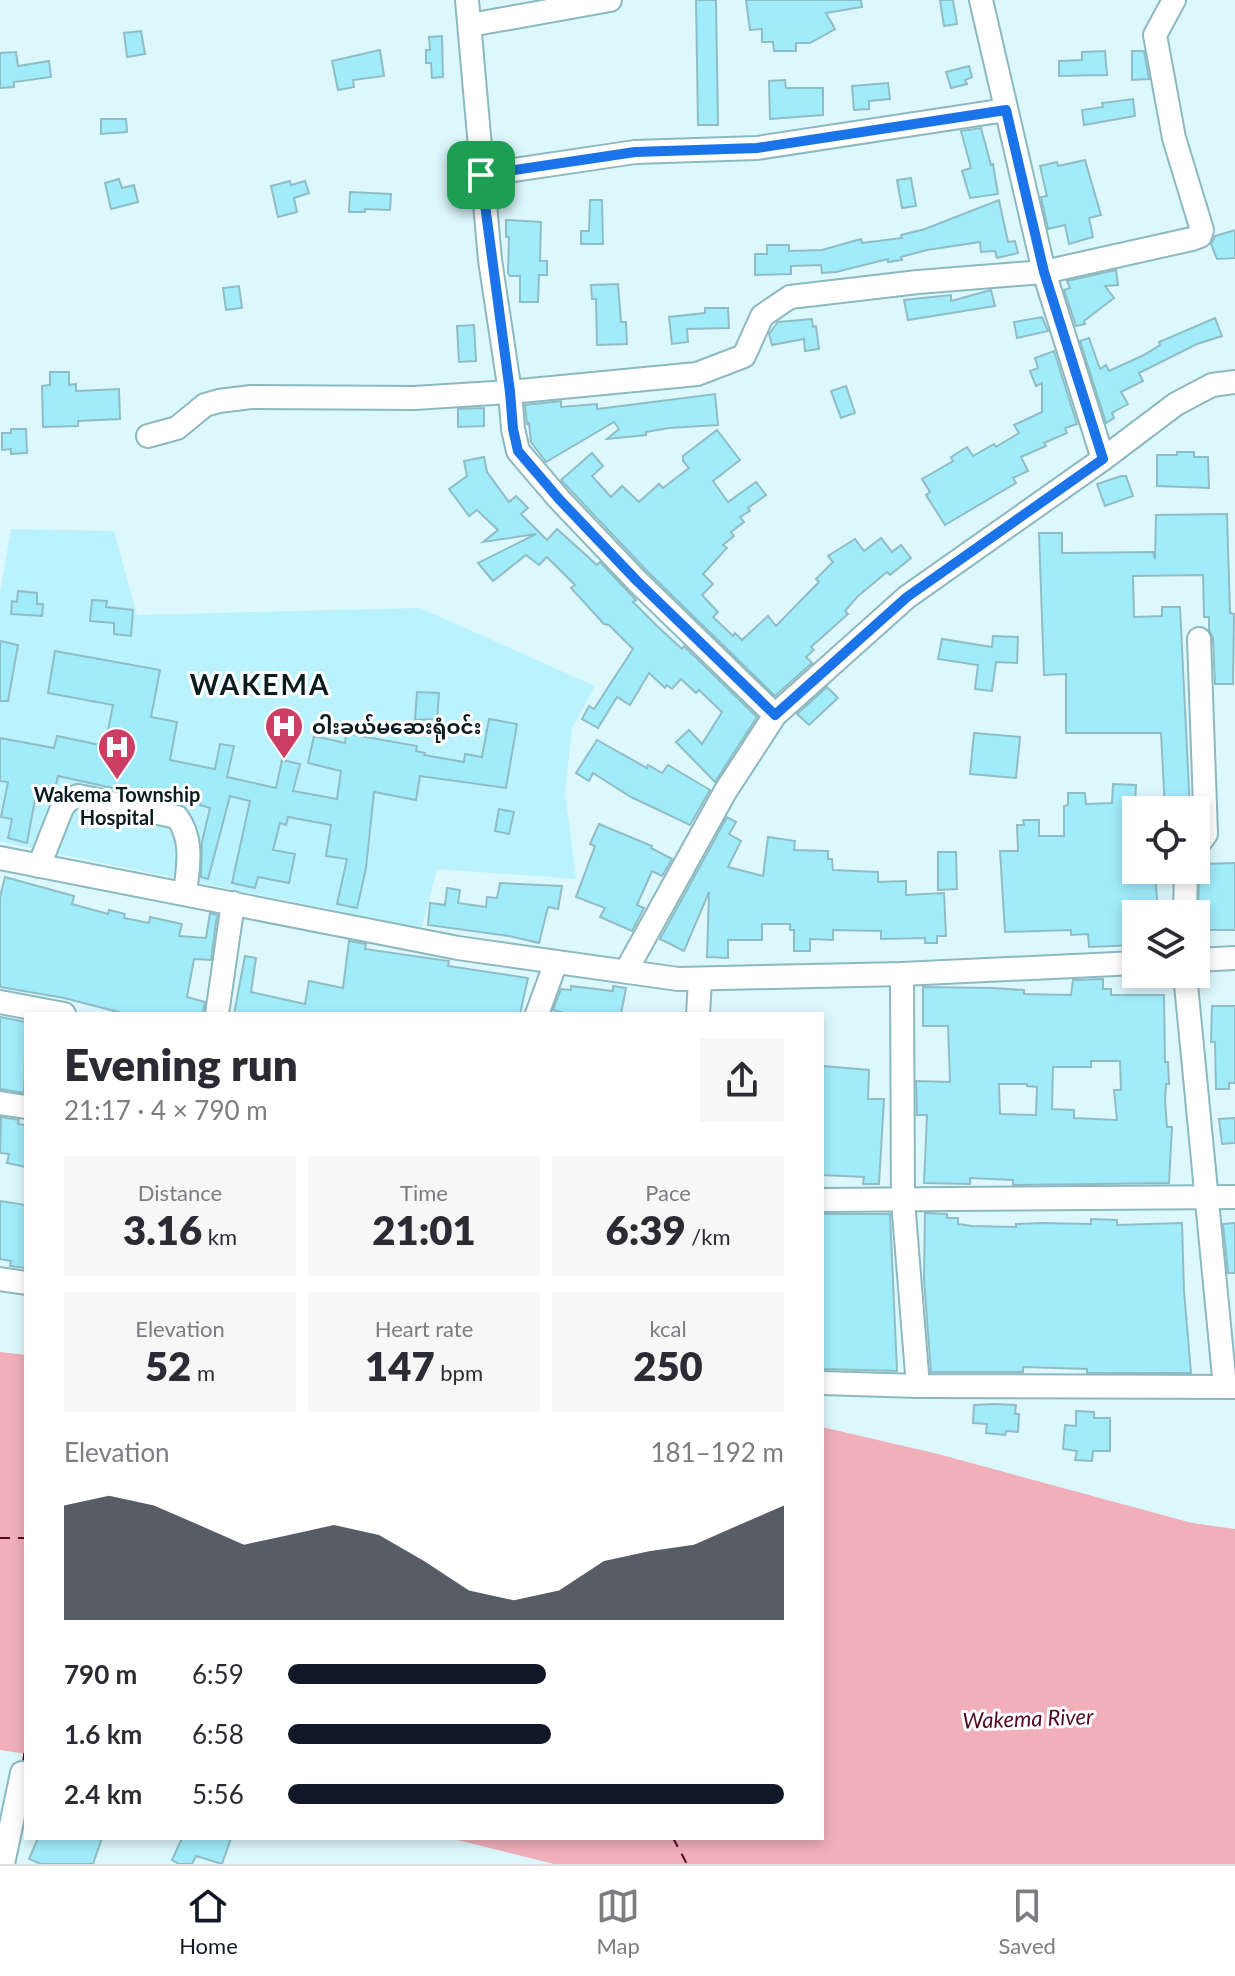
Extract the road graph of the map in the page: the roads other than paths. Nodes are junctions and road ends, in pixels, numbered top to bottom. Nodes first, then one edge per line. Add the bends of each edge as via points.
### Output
1 (467, 0) edge
2 (610, 0) edge
3 (981, 0) edge
4 (1174, 0) edge
5 (470, 25) junction
6 (1006, 110) junction
7 (481, 175) junction
8 (1044, 272) junction
9 (1235, 382) edge
10 (510, 392) junction
11 (148, 436) dead end
12 (1103, 459) junction
13 (1199, 639) dead end
14 (775, 715) junction
15 (1205, 796) edge
16 (0, 858) edge
17 (39, 866) junction
18 (185, 894) junction
19 (233, 903) junction
20 (1235, 958) edge
21 (1210, 959) edge
22 (556, 962) junction
23 (1122, 964) edge
24 (626, 971) junction
25 (902, 974) junction
26 (700, 980) junction
27 (1186, 988) edge
28 (0, 1002) edge
29 (53, 1012) edge
30 (217, 1012) edge
31 (538, 1012) edge
32 (698, 1012) edge
33 (0, 1103) edge
34 (24, 1107) edge
35 (1235, 1197) edge
36 (1205, 1199) junction
37 (824, 1200) edge
38 (903, 1201) junction
39 (0, 1279) edge
40 (24, 1283) edge
41 (824, 1383) edge
42 (918, 1386) junction
43 (1230, 1387) edge
44 (22, 1773) dead end
45 (3, 1864) edge

1 - 5 street
2 - 5 street
3 - 6 street
4 - 8 street via 1155,35 1200,236
5 - 7 street
6 - 7 street via 757,148 635,152
6 - 8 street
7 - 10 street
8 - 10 street via 790,297 762,316 744,356 697,374
8 - 12 street
9 - 12 street via 1212,385 1176,404
10 - 11 street via 414,398 251,397 205,405 177,428
10 - 14 street via 518,451 637,581
12 - 14 street via 907,597
13 - 15 street
14 - 24 street via 725,792
16 - 17 street
17 - 18 street
17 - 18 street via 62,808 78,796 177,817 186,828 189,846
18 - 19 street
19 - 22 street
19 - 30 street
20 - 21 street
22 - 24 street
22 - 31 street
23 - 25 street
24 - 26 street
25 - 26 street
25 - 38 street
26 - 32 street
27 - 36 street
28 - 29 street
33 - 34 street
35 - 36 street
36 - 38 street
36 - 43 street
37 - 38 street
38 - 42 street
39 - 40 street
41 - 42 street
42 - 43 street
44 - 45 street

